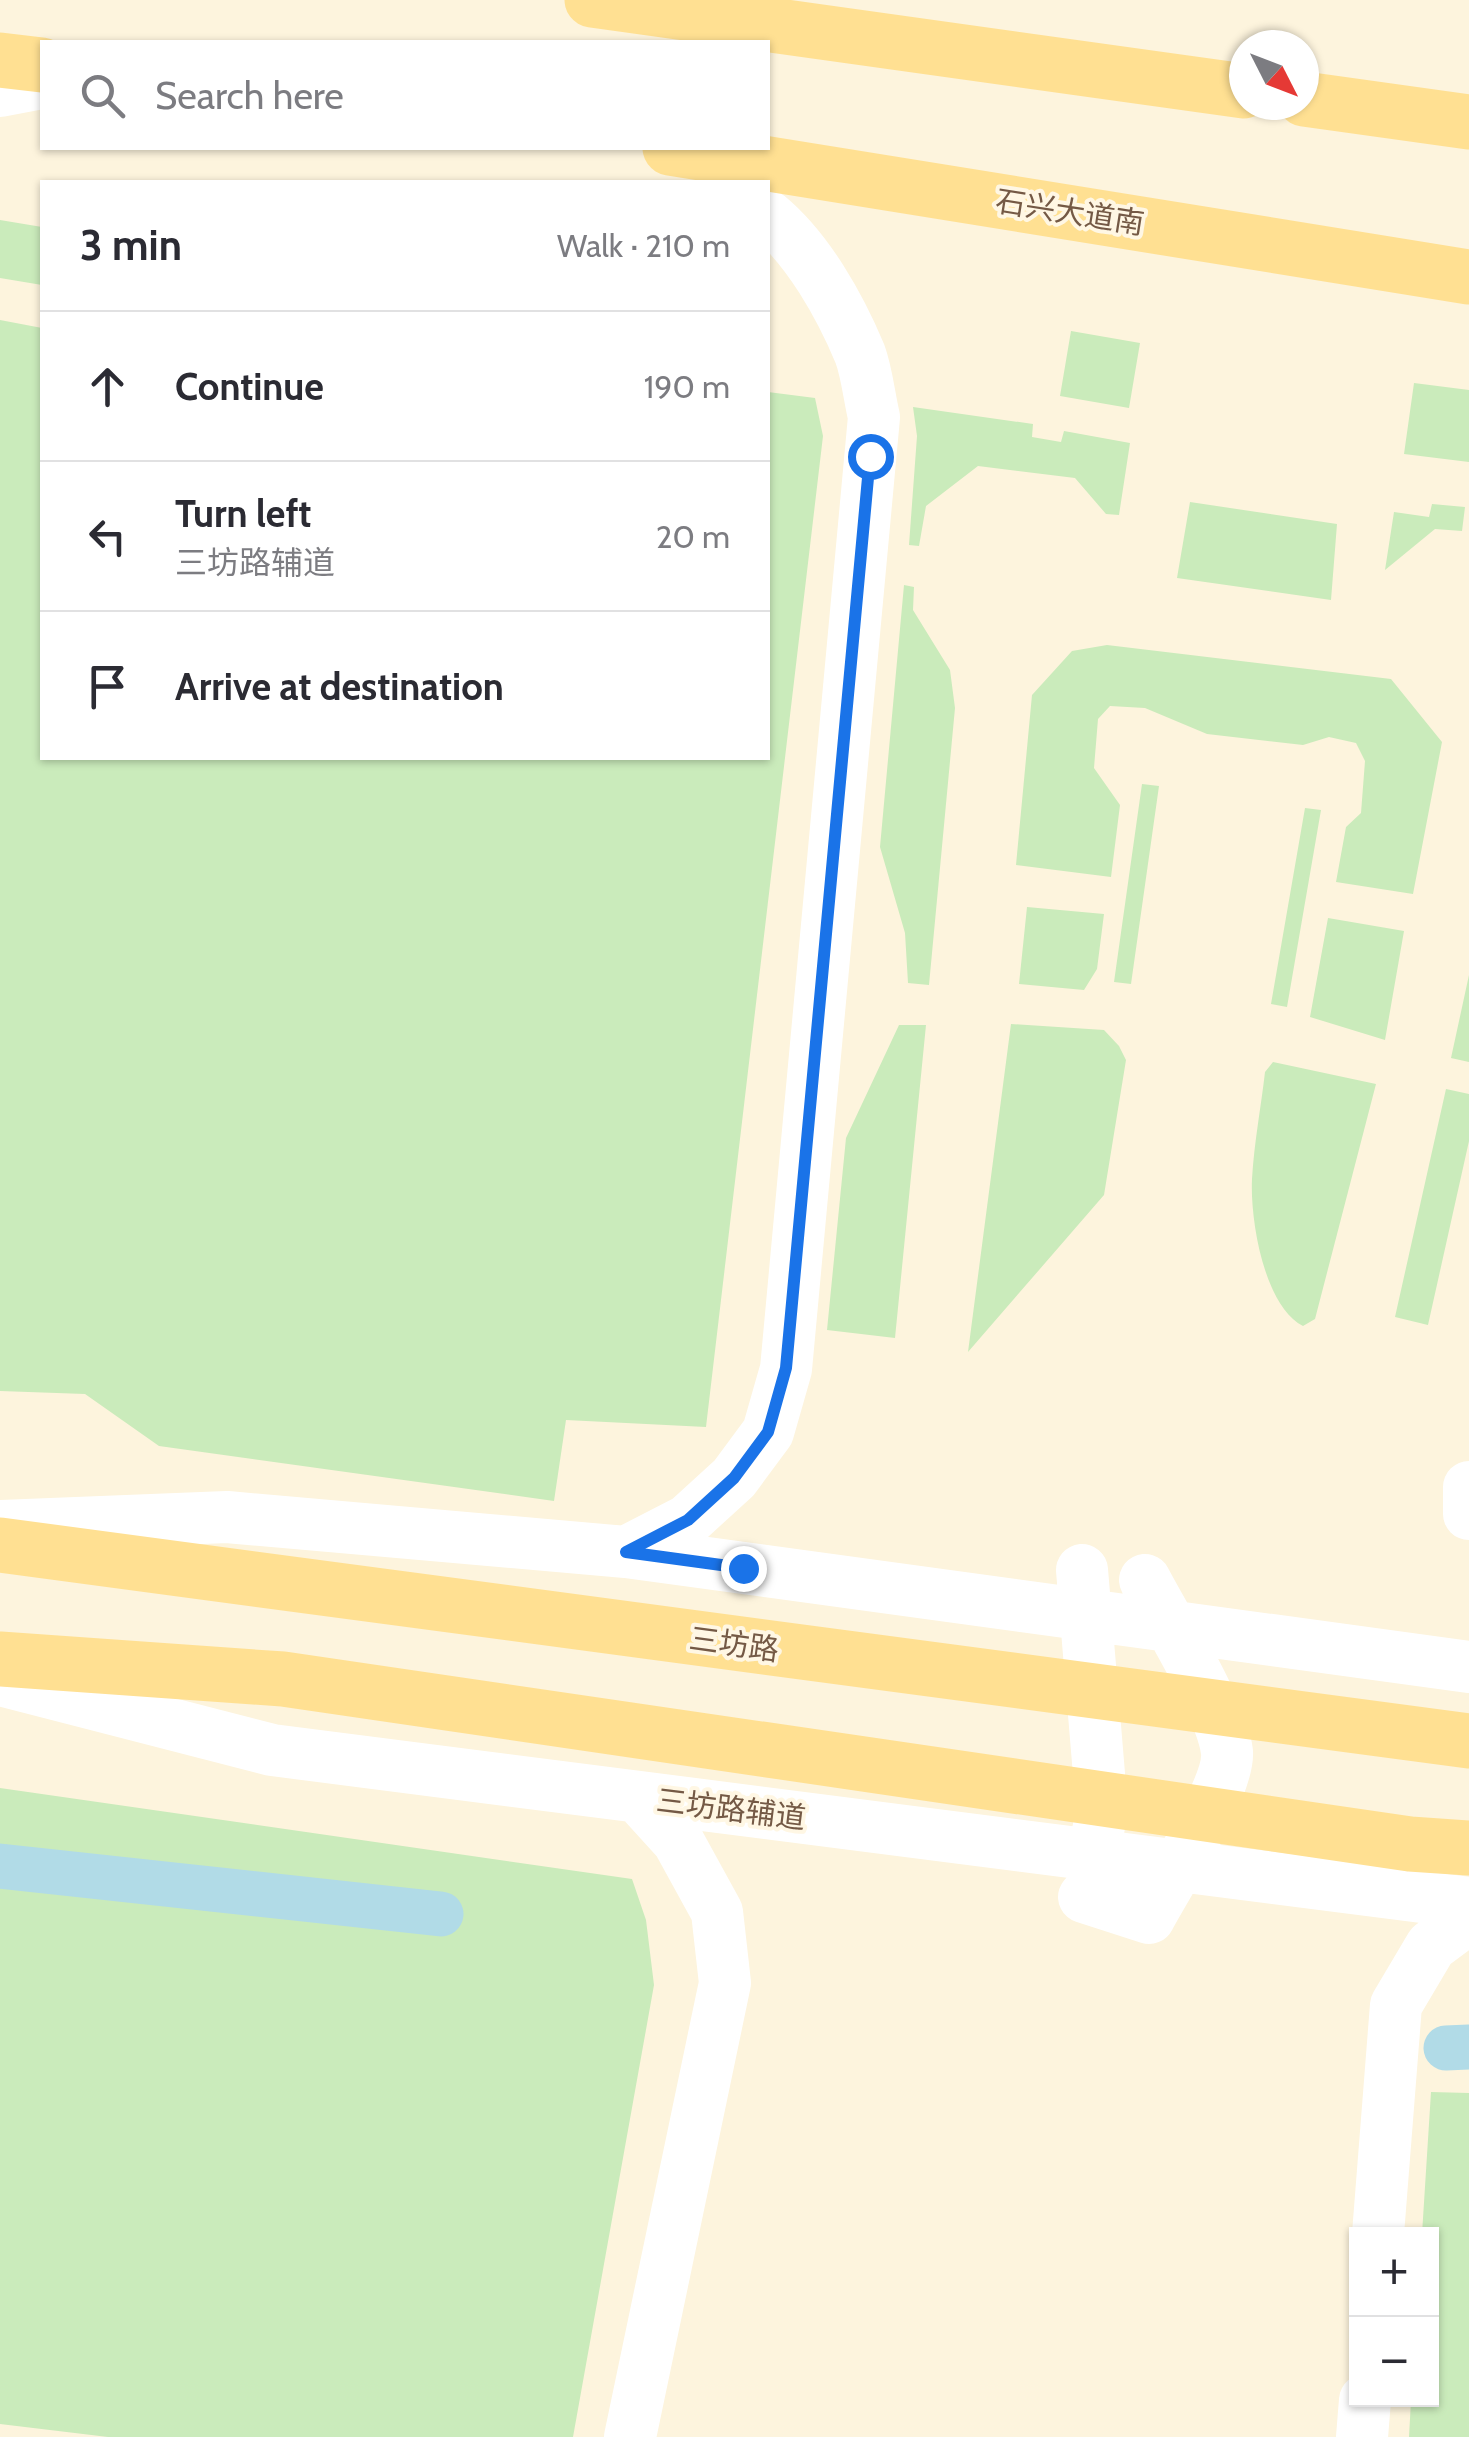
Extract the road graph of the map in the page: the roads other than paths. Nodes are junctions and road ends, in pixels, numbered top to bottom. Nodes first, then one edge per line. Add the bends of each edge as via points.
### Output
1 (592, 0) edge
2 (837, 17) edge
3 (0, 60) edge
4 (40, 64) edge
5 (40, 82) edge
6 (1229, 88) edge
7 (0, 92) edge
8 (1319, 101) edge
9 (1469, 122) edge
10 (695, 160) edge
11 (770, 218) edge
12 (1469, 276) edge
13 (1469, 1487) edge
14 (1469, 1514) edge
15 (0, 1526) edge
16 (0, 1545) edge
17 (626, 1552) junction
18 (1082, 1570) dead end
19 (1145, 1580) dead end
20 (0, 1659) edge
21 (1469, 1667) edge
22 (0, 1680) edge
23 (1469, 1741) edge
24 (638, 1797) junction
25 (1469, 1848) edge
26 (1469, 1903) edge
27 (1469, 1918) edge
28 (1379, 2227) edge
29 (1364, 2407) edge
30 (630, 2437) edge
31 (1362, 2437) edge

1 - 2 main road
2 - 6 main road
3 - 4 main road
5 - 7 street
8 - 9 main road
10 - 12 main road, 石兴大道南
11 - 17 street via 830,294 861,357 874,416 786,1368 768,1432 734,1478 688,1520
13 - 14 street
15 - 17 street via 228,1517
16 - 23 main road, 三坊路
17 - 21 street
18 - 19 street via 1102,1810 1078,1914 1149,1918 1217,1792 1228,1756 1219,1722
20 - 25 main road via 283,1679 1391,1842
22 - 24 street, 三坊路辅道 via 272,1750
24 - 26 street, 三坊路辅道
24 - 30 street via 678,1841 717,1912 726,1982
27 - 28 street via 1431,1946 1396,2005
29 - 31 street

